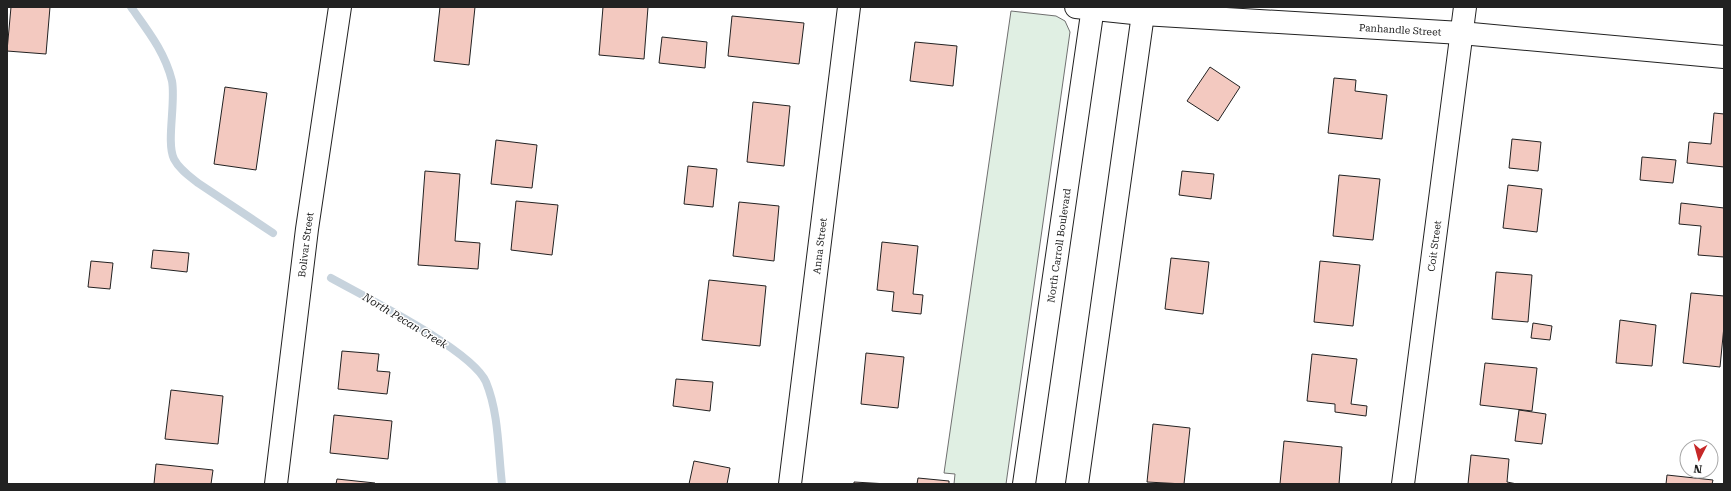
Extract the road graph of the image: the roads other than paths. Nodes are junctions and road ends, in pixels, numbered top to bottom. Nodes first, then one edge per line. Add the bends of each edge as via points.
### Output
1 (340, 7) edge
2 (849, 7) edge
3 (1465, 7) edge
4 (1087, 8) edge
5 (1144, 10) edge
6 (1461, 33) junction
7 (1724, 57) edge
8 (276, 484) edge
9 (790, 484) edge
10 (1024, 484) edge
11 (1077, 484) edge
12 (1403, 484) edge

1 - 8 street, Bolivar Street via 307,229
2 - 9 street, Anna Street
3 - 6 street, Coit Street
4 - 5 street, Panhandle Street
4 - 10 street, North Carroll Boulevard
5 - 6 street, Panhandle Street
5 - 11 street
6 - 7 street, Panhandle Street
6 - 12 street, Coit Street

